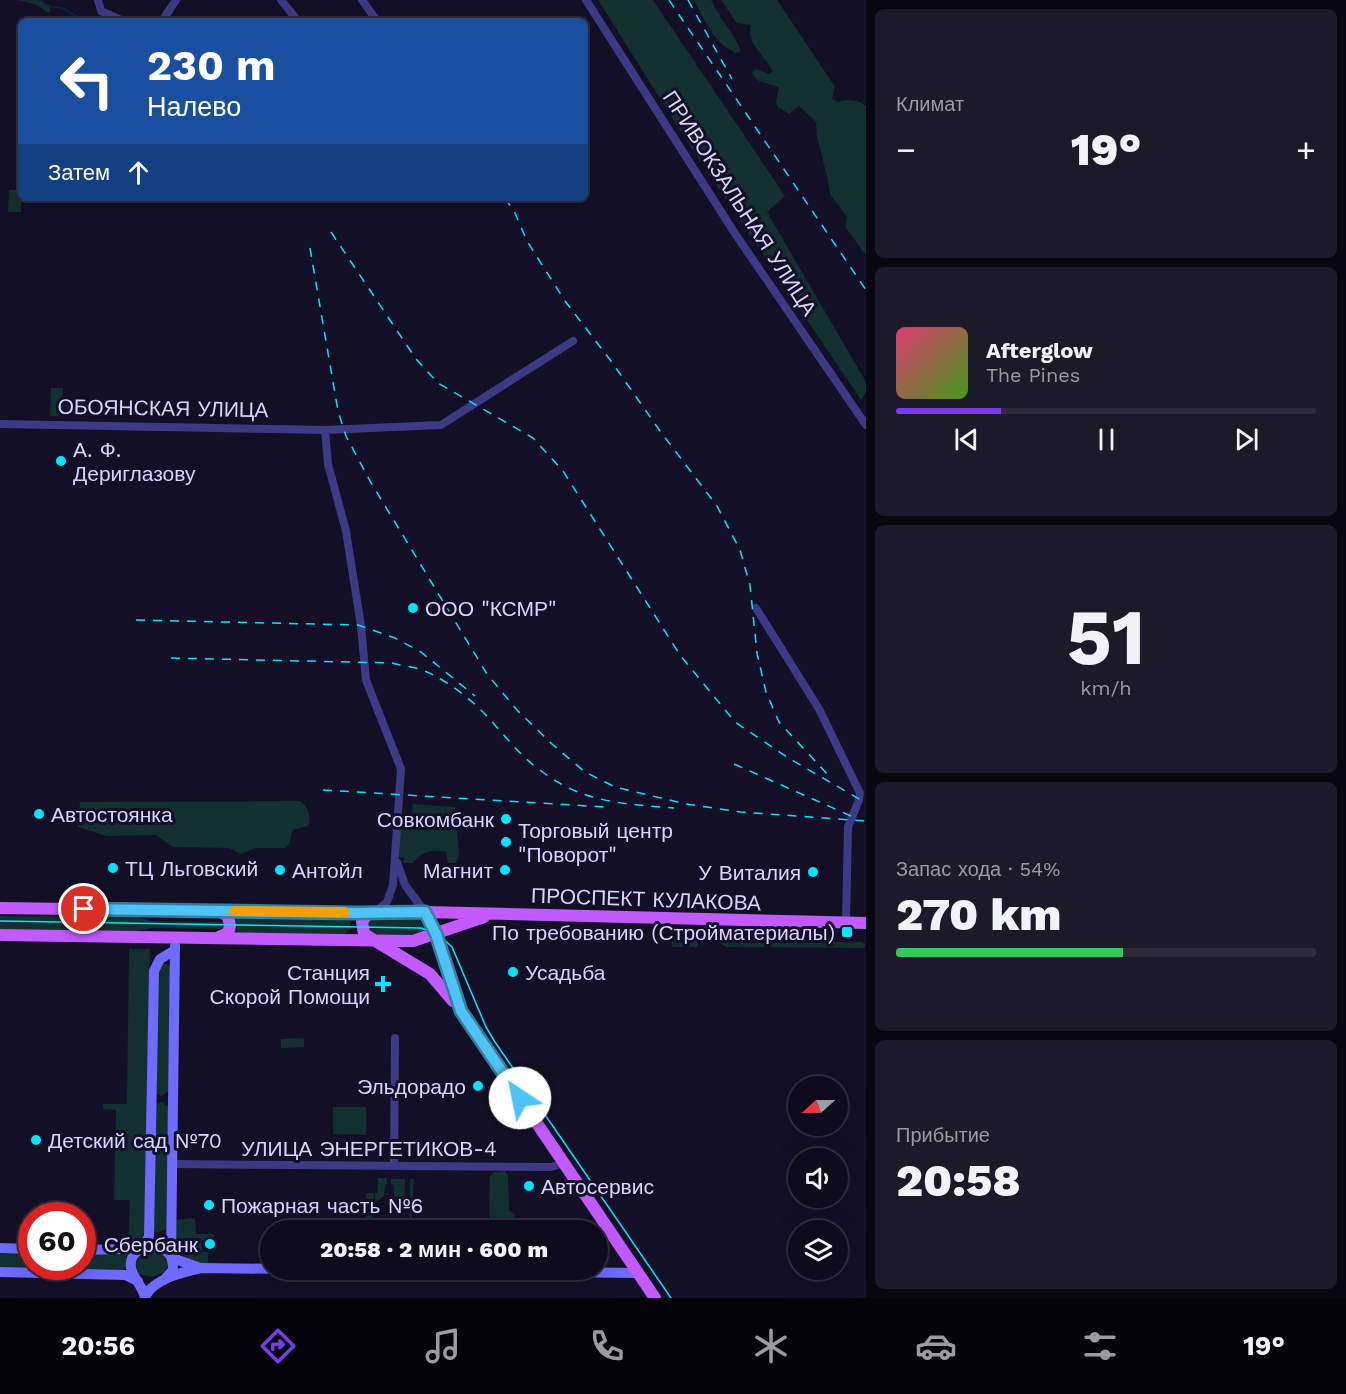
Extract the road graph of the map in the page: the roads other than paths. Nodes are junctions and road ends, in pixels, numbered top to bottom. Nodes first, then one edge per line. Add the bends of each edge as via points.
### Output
1 (99, 0) edge
2 (176, 0) edge
3 (281, 0) edge
4 (362, 0) edge
5 (586, 0) edge
6 (116, 18) edge
7 (164, 18) edge
8 (296, 18) edge
9 (375, 18) edge
10 (573, 341) dead end
11 (0, 424) edge
12 (866, 425) edge
13 (325, 430) junction
14 (756, 608) dead end
15 (395, 853) junction
16 (0, 908) edge
17 (218, 911) junction
18 (372, 913) junction
19 (496, 914) junction
20 (427, 916) junction
21 (464, 922) junction
22 (846, 922) junction
23 (865, 925) edge
24 (436, 934) junction
25 (0, 935) edge
26 (175, 936) junction
27 (218, 938) junction
28 (371, 940) junction
29 (413, 941) junction
30 (175, 950) junction
31 (449, 980) junction
32 (461, 1011) junction
33 (395, 1038) dead end
34 (564, 1163) junction
35 (172, 1164) junction
36 (394, 1166) junction
37 (0, 1248) edge
38 (142, 1248) junction
39 (18, 1249) edge
40 (96, 1250) edge
41 (171, 1255) junction
42 (201, 1268) junction
43 (0, 1272) edge
44 (637, 1273) junction
45 (138, 1281) junction
46 (163, 1281) junction
47 (145, 1297) edge
48 (655, 1298) edge

1 - 6 street via 101,11
2 - 7 street
3 - 8 street
4 - 9 street
5 - 12 street, ПРИВОКЗАЛЬНАЯ УЛИЦА via 736,235
10 - 13 street, ОБОЯНСКАЯ УЛИЦА via 441,425
11 - 13 street, ОБОЯНСКАЯ УЛИЦА
13 - 15 street via 328,464 346,531 366,680 401,769
14 - 22 street via 819,709 860,793 848,827
15 - 18 street via 391,895 382,908
15 - 20 street via 405,885
16 - 17 main road
17 - 18 main road
17 - 27 main road via 228,916 230,926 228,933
18 - 20 main road, ПРОСПЕКТ КУЛАКОВА
18 - 28 main road via 364,918 362,926
19 - 20 main road, ПРОСПЕКТ КУЛАКОВА
19 - 21 main road
19 - 22 main road, ПРОСПЕКТ КУЛАКОВА
20 - 24 main road
20 - 29 main road via 430,929
21 - 24 main road
21 - 31 main road via 448,940
22 - 23 main road, ПРОСПЕКТ КУЛАКОВА
24 - 29 main road
24 - 31 main road
25 - 26 main road
26 - 27 main road
26 - 30 main road
27 - 28 main road
28 - 29 main road
28 - 32 main road via 430,974
30 - 35 main road
30 - 38 main road via 160,959 154,971 149,1236
31 - 32 main road
32 - 34 main road
33 - 36 street
34 - 36 street, УЛИЦА ЭНЕРГЕТИКОВ-4 via 551,1167
34 - 44 main road
35 - 36 street, УЛИЦА ЭНЕРГЕТИКОВ-4
35 - 41 main road
37 - 39 main road
38 - 40 main road
38 - 41 main road via 160,1248
38 - 45 main road via 132,1257 131,1265
41 - 42 main road
41 - 46 main road via 173,1270
42 - 44 main road
42 - 46 main road
43 - 45 main road via 125,1275
44 - 48 main road
45 - 46 main road
45 - 47 main road
46 - 47 main road via 150,1288

